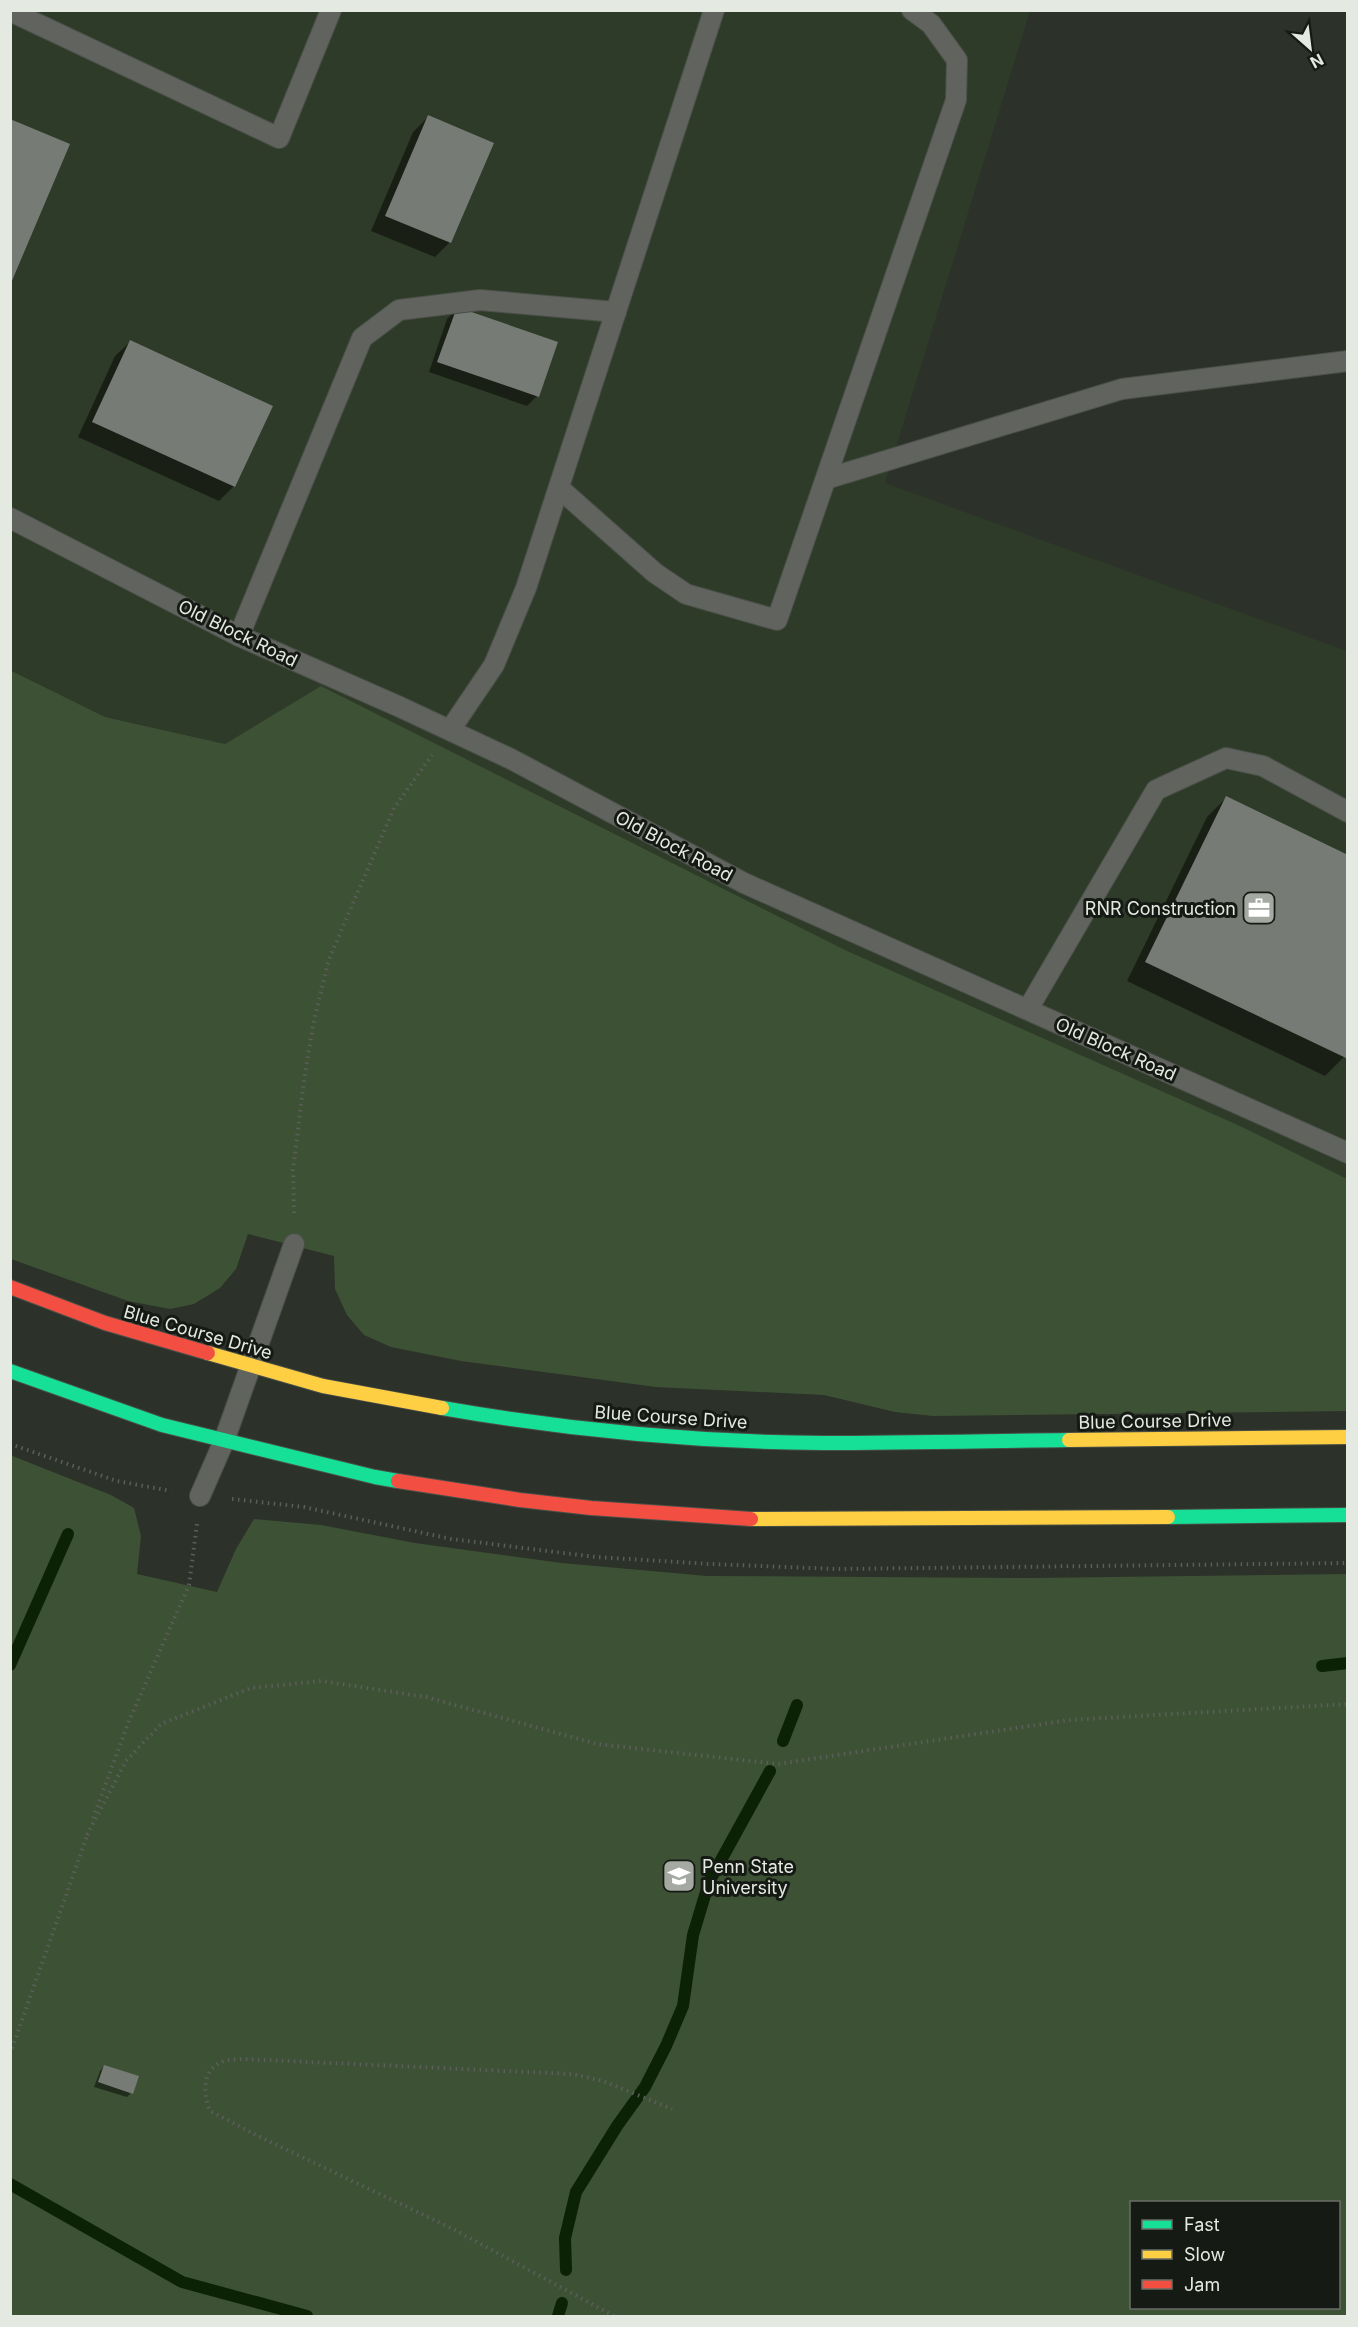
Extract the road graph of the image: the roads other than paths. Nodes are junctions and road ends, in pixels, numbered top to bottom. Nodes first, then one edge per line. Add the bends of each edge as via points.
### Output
1 (331, 10) edge
2 (714, 10) edge
3 (912, 10) edge
4 (10, 11) edge
5 (616, 312) junction
6 (1347, 361) edge
7 (826, 478) junction
8 (559, 488) junction
9 (10, 518) edge
10 (239, 636) junction
11 (450, 730) junction
12 (1347, 812) edge
13 (1028, 1009) junction
14 (1347, 1153) edge
15 (294, 1244) road end
16 (10, 1287) edge
17 (250, 1366) junction
18 (10, 1371) edge
19 (1347, 1437) edge
20 (224, 1441) junction
21 (200, 1496) road end
22 (1347, 1515) edge

1 - 4 lane via 279,138
2 - 5 lane
3 - 7 lane via 931,24 957,60 956,100
5 - 8 lane
5 - 10 lane via 480,300 399,310 362,338
6 - 7 lane via 1122,389
7 - 8 lane via 777,620 686,594 654,573
8 - 11 lane via 526,588 494,665
9 - 10 lane, Old Block Road
10 - 11 lane, Old Block Road
11 - 13 lane, Old Block Road via 744,883
12 - 13 lane via 1263,766 1226,758 1156,790
13 - 14 lane, Old Block Road
15 - 17 lane
16 - 17 main road, Blue Course Drive via 105,1323
17 - 19 main road, Blue Course Drive via 323,1386 466,1412 607,1432 715,1439 822,1443
17 - 20 lane
18 - 20 main road via 162,1425
20 - 21 lane
20 - 22 main road via 375,1477 509,1498 733,1519

